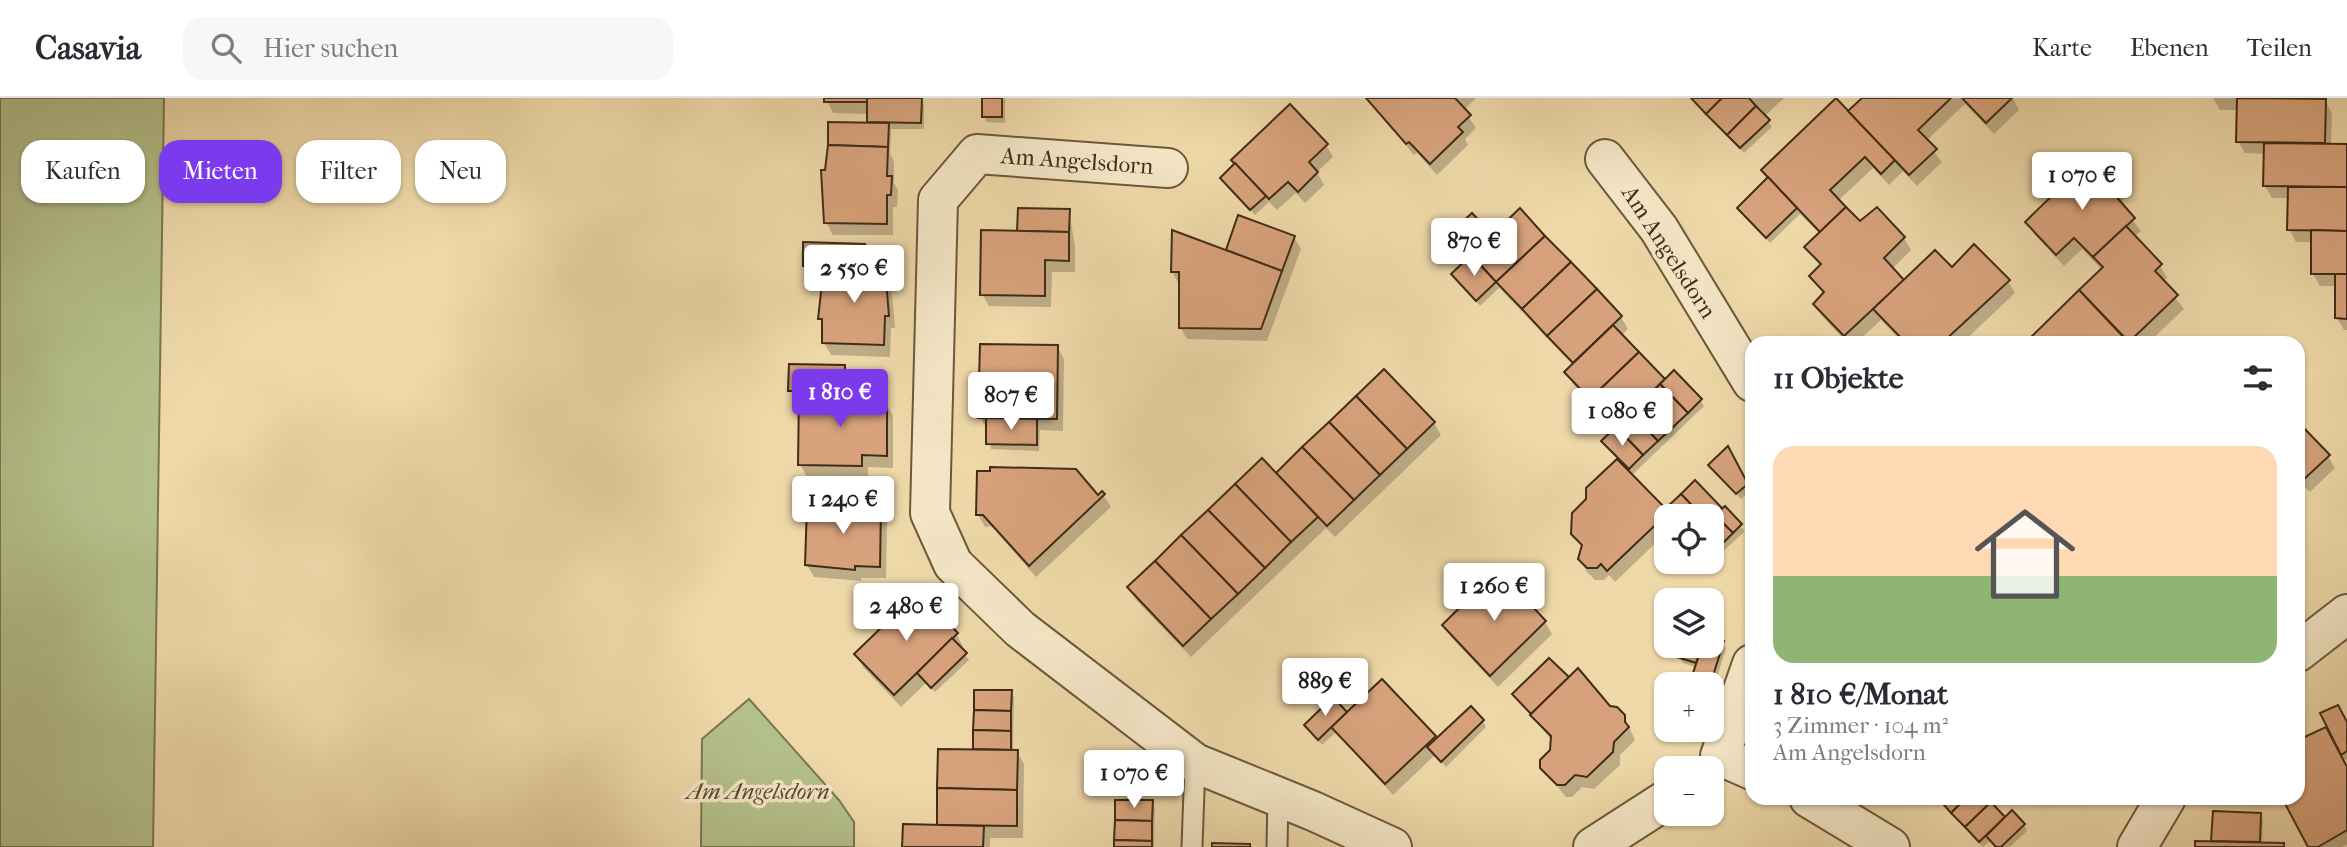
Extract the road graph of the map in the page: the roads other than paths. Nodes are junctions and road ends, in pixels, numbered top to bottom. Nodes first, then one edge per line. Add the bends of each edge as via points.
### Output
1 (1605, 159) dead end
2 (1168, 168) dead end
3 (1745, 370) edge
4 (2347, 614) edge
5 (2305, 647) edge
6 (1745, 692) edge
7 (1195, 763) junction
8 (1727, 765) edge
9 (1278, 797) junction
10 (1821, 805) edge
11 (2162, 805) edge
12 (1654, 808) edge
13 (1192, 847) edge
14 (1277, 847) edge
15 (1392, 847) edge
16 (1593, 847) edge
17 (1890, 847) edge
18 (2137, 847) edge

1 - 3 street, Am Angelsdorn via 1659,229
2 - 7 street, Am Angelsdorn via 977,154 937,200 930,513 953,564 1020,629
4 - 5 street
6 - 8 street
7 - 9 street, Am Angelsdorn
7 - 13 lane
9 - 14 lane
9 - 15 street, Am Angelsdorn
10 - 17 street
11 - 18 street
12 - 16 street

